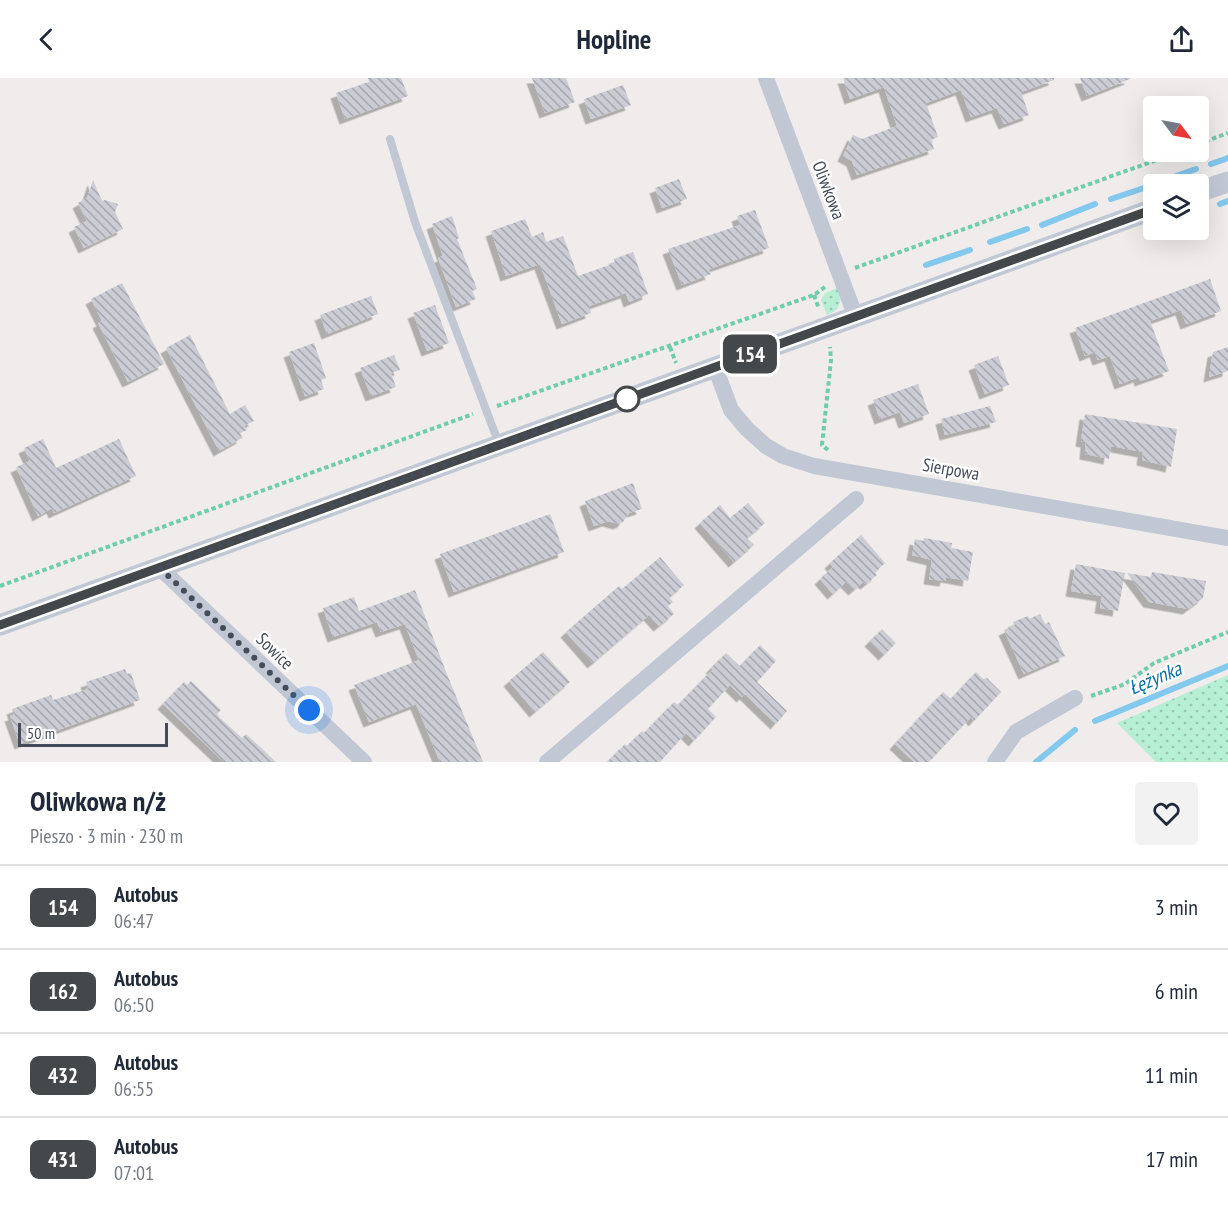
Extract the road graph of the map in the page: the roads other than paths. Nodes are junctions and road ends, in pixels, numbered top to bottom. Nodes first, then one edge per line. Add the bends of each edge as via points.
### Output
1 (766, 78) edge
2 (390, 139) dead end
3 (1228, 182) edge
4 (1209, 188) edge
5 (1143, 213) edge
6 (855, 315) junction
7 (715, 367) junction
8 (500, 445) junction
9 (856, 499) dead end
10 (1228, 538) edge
11 (160, 568) junction
12 (0, 625) edge
13 (1075, 698) road end
14 (360, 761) edge
15 (547, 762) edge
16 (995, 762) edge

1 - 6 street, Oliwkowa
2 - 8 lane via 415,222
3 - 4 street
5 - 6 street
6 - 7 street
7 - 8 street
7 - 10 street, Sierpowa via 731,410 766,446 783,456 814,466
8 - 11 street
9 - 15 street
11 - 12 street
11 - 14 street, Sowice
13 - 16 street via 1016,732

